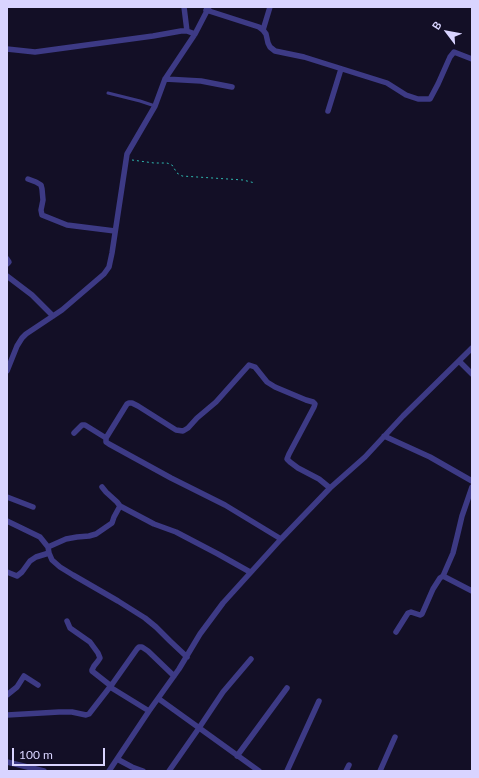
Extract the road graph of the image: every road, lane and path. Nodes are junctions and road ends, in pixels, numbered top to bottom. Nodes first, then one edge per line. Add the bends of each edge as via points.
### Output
1 (184, 7) edge
2 (270, 7) edge
3 (208, 9) edge
4 (263, 30) junction
5 (187, 32) junction
6 (195, 34) junction
7 (7, 50) edge
8 (472, 59) edge
9 (341, 69) junction
10 (165, 79) junction
11 (232, 87) dead end
12 (108, 93) dead end
13 (155, 106) junction
14 (328, 111) dead end
15 (126, 160) junction
16 (28, 179) dead end
17 (255, 183) dead end
18 (115, 230) junction
19 (7, 259) edge
20 (7, 264) edge
21 (7, 276) edge
22 (53, 316) junction
23 (472, 348) edge
24 (458, 361) junction
25 (7, 371) edge
26 (472, 374) edge
27 (74, 433) dead end
28 (384, 436) junction
29 (106, 438) junction
30 (472, 481) edge
31 (102, 487) dead end
32 (472, 487) edge
33 (330, 488) junction
34 (7, 497) edge
35 (120, 506) junction
36 (33, 507) dead end
37 (7, 521) edge
38 (281, 539) junction
39 (48, 550) junction
40 (7, 572) edge
41 (250, 572) junction
42 (443, 576) junction
43 (472, 591) edge
44 (67, 621) dead end
45 (396, 632) dead end
46 (187, 657) junction
47 (251, 659) dead end
48 (174, 676) junction
49 (38, 685) dead end
50 (110, 686) junction
51 (287, 688) dead end
52 (7, 695) edge
53 (158, 699) junction
54 (319, 701) dead end
55 (149, 711) junction
56 (7, 715) edge
57 (199, 728) junction
58 (395, 737) dead end
59 (237, 756) junction
60 (117, 759) junction
61 (7, 762) edge
62 (349, 764) dead end
63 (44, 771) edge
64 (109, 771) edge
65 (143, 771) edge
66 (169, 771) edge
67 (259, 771) edge
68 (287, 771) edge
69 (346, 771) edge
70 (380, 771) edge

1 - 5 street
2 - 4 street
3 - 4 street
3 - 6 street
4 - 9 street via 272,49
5 - 6 street
5 - 7 street via 35,52
6 - 10 street
8 - 9 street via 454,52 430,99 412,97 387,83
9 - 14 street
10 - 11 street via 201,81
10 - 13 street
12 - 13 lane
13 - 15 street via 130,148
15 - 17 path via 166,162 182,176
15 - 18 street
16 - 18 street via 41,185 42,215 67,225
18 - 22 street via 109,267 104,274
19 - 20 street
21 - 22 street via 32,295
22 - 25 street via 22,338
23 - 24 street
24 - 26 street
24 - 28 street
27 - 29 street via 85,425
28 - 30 street via 430,457
28 - 33 street
29 - 33 street via 129,403 176,430 183,431 216,402 249,365 255,367 267,382 313,402 314,407 287,459
29 - 38 street via 106,442 226,505
31 - 35 street
32 - 42 street via 458,537
33 - 38 street
34 - 36 street
35 - 39 street via 110,524 96,534 66,539
35 - 41 street via 176,532
37 - 39 street via 36,534 44,541
38 - 41 street
39 - 40 street via 30,561 17,576
39 - 46 street via 52,560 60,567 145,618
41 - 46 street via 216,612
42 - 43 street
42 - 45 street via 433,589 421,615 409,612
44 - 50 street via 70,628 90,642 98,653 100,658 92,671
46 - 48 street
47 - 57 street via 223,692
48 - 50 street via 145,649 139,647
48 - 53 street
49 - 52 street via 24,676 17,688
50 - 55 street
50 - 56 street via 92,712 86,715 72,712
51 - 59 street
53 - 55 street
53 - 57 street
54 - 68 street
55 - 60 street
57 - 59 street
57 - 66 street
58 - 70 street
59 - 67 street
60 - 64 street
60 - 65 street
61 - 63 street
62 - 69 street

